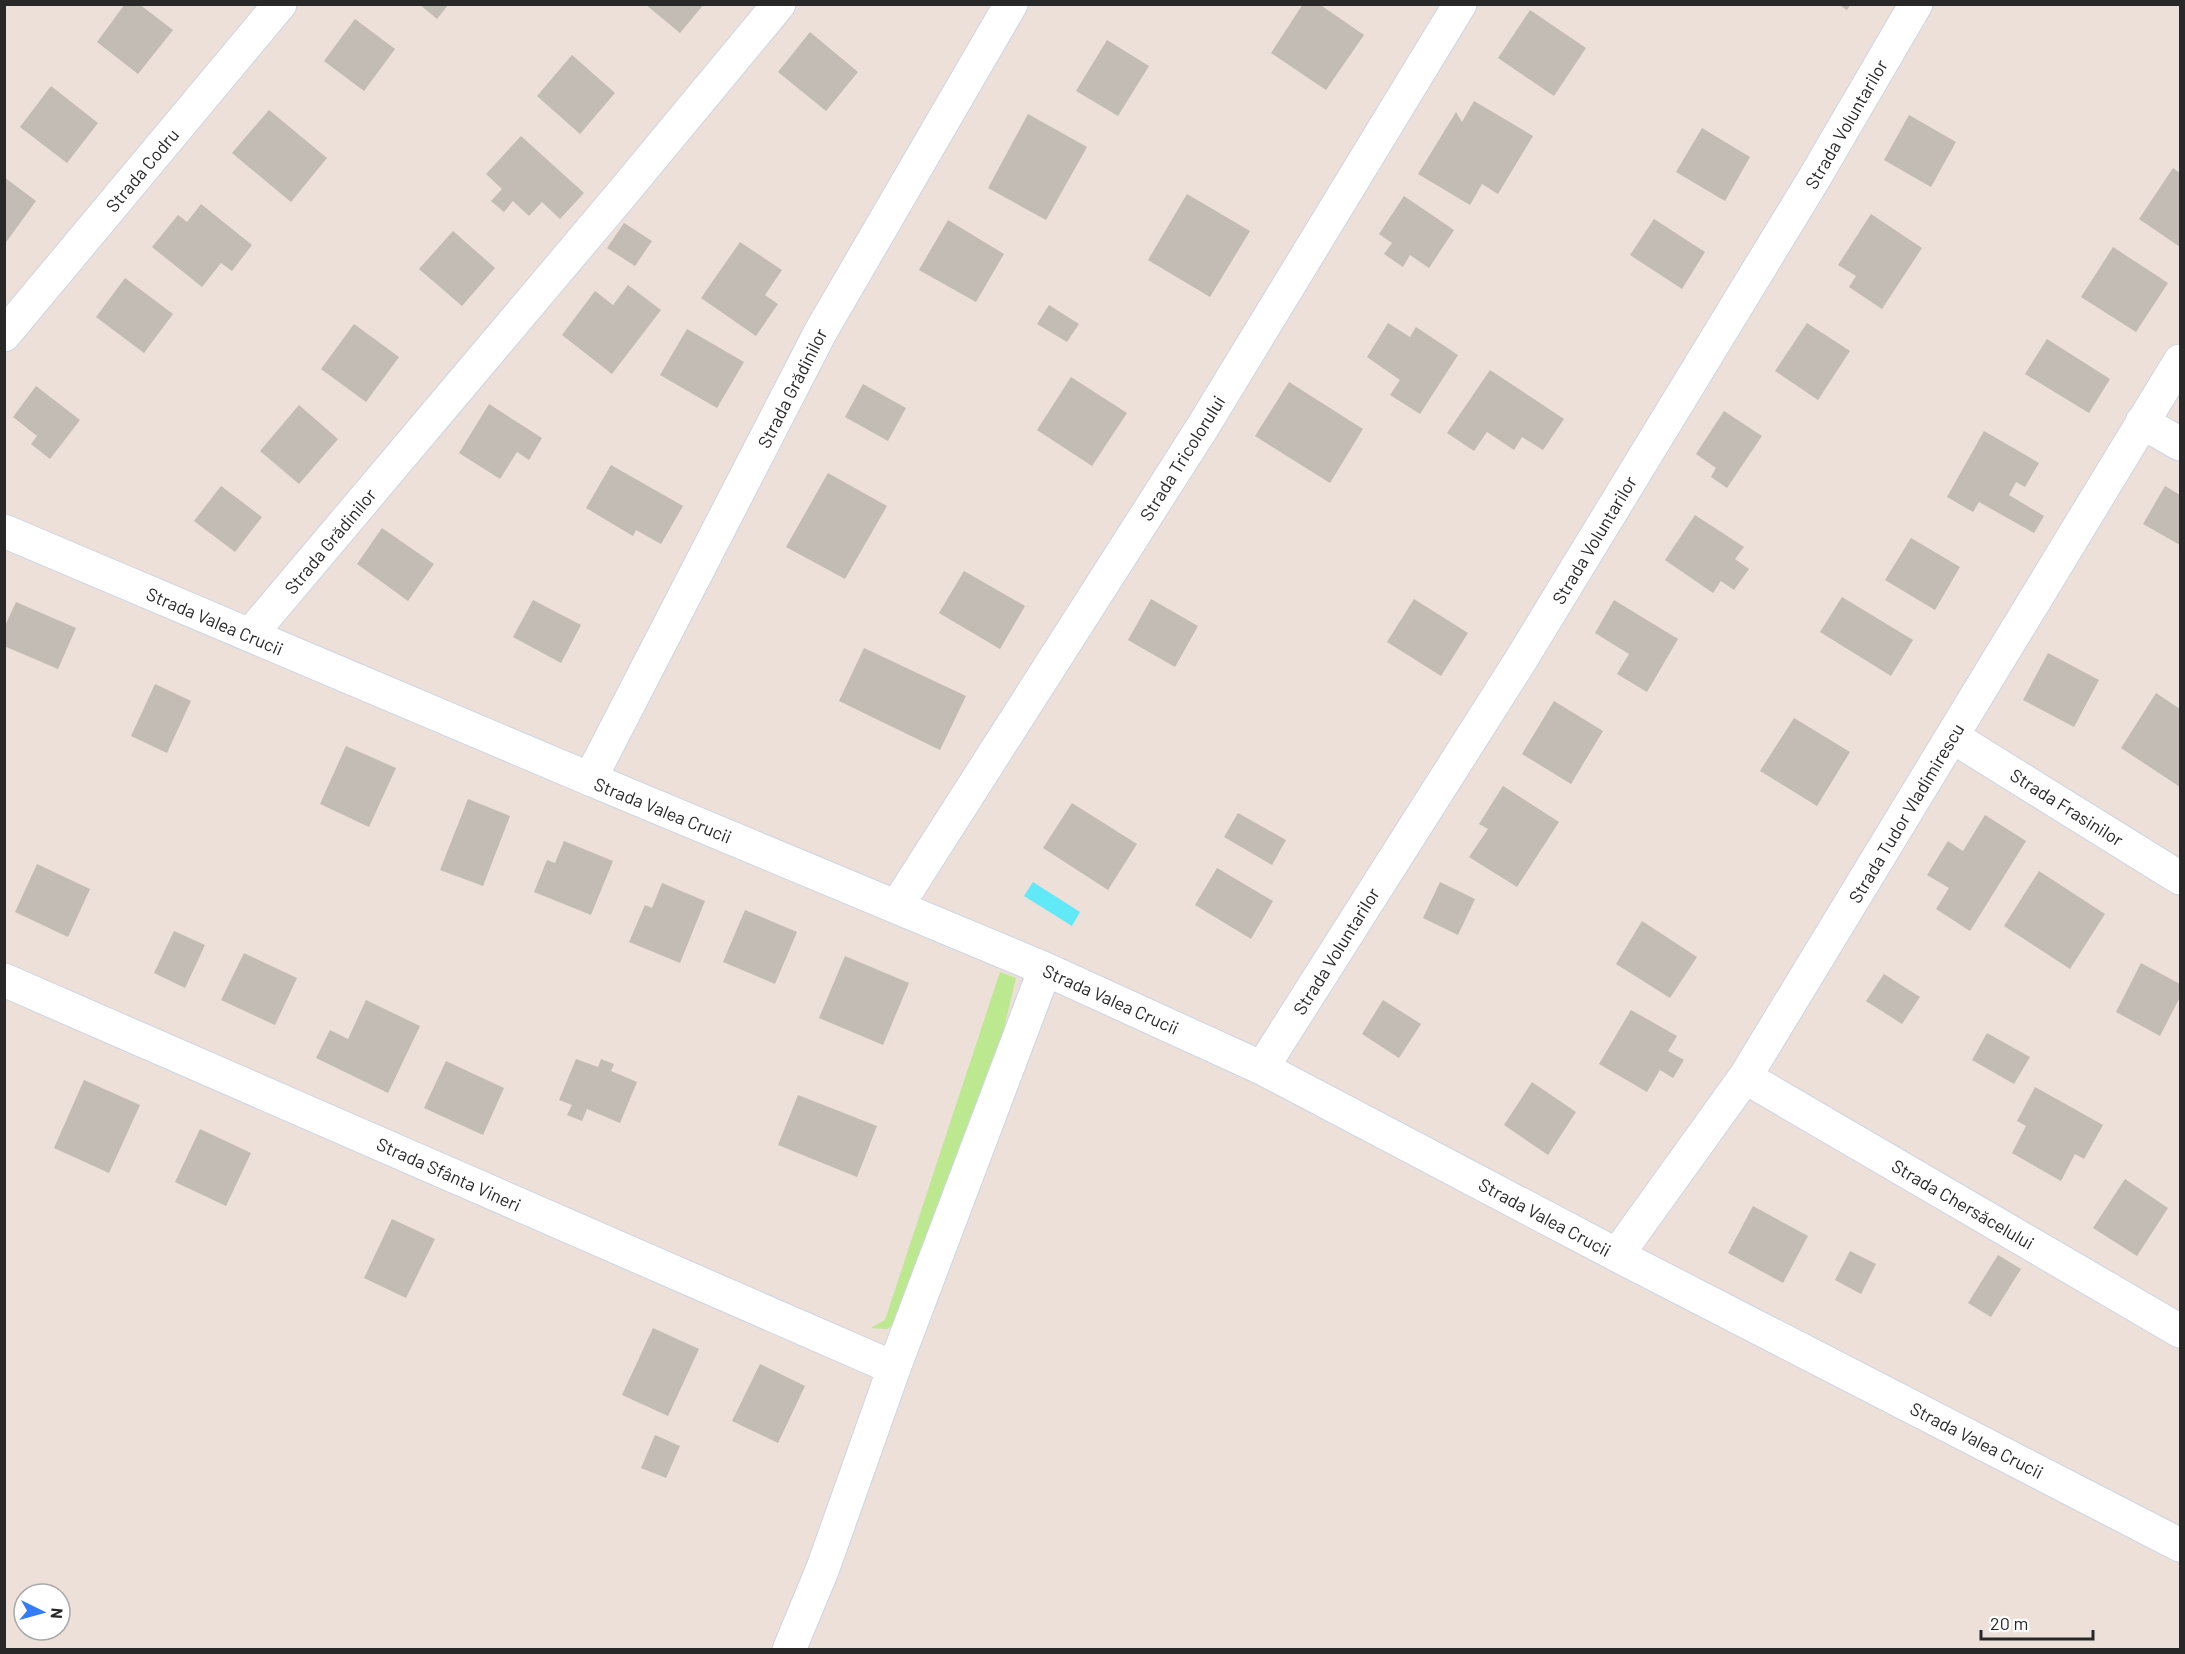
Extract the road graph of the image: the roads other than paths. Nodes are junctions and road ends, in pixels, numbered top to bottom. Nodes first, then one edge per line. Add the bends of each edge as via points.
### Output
1 (280, 4) edge
2 (778, 4) edge
3 (1011, 4) edge
4 (1460, 4) edge
5 (1916, 4) edge
6 (4, 335) edge
7 (2181, 361) edge
8 (2142, 422) junction
9 (2181, 444) edge
10 (4, 531) edge
11 (250, 636) junction
12 (1953, 737) junction
13 (590, 779) junction
14 (2181, 878) edge
15 (897, 906) junction
16 (1045, 969) junction
17 (4, 980) edge
18 (1262, 1068) junction
19 (1745, 1077) junction
20 (1617, 1255) junction
21 (2181, 1330) edge
22 (894, 1368) junction
23 (2181, 1545) edge
24 (789, 1650) edge

1 - 6 street, Strada Codru
2 - 11 street, Strada Grădinilor
3 - 13 street, Strada Grădinilor via 822,331
4 - 15 street, Strada Tricolorului via 1202,428
5 - 18 street, Strada Voluntarilor via 1522,658
7 - 8 street, Strada Tudor Vladimirescu
8 - 9 street
8 - 12 street, Strada Tudor Vladimirescu
10 - 11 street, Strada Valea Crucii
11 - 13 street, Strada Valea Crucii
12 - 14 street, Strada Frasinilor
12 - 19 street, Strada Tudor Vladimirescu
13 - 15 street, Strada Valea Crucii
15 - 16 street, Strada Valea Crucii
16 - 18 street, Strada Valea Crucii
16 - 22 street
17 - 22 street, Strada Sfânta Vineri
18 - 20 street, Strada Valea Crucii
19 - 20 street, Strada Tudor Vladimirescu
19 - 21 street, Strada Chersăcelului
20 - 23 street, Strada Valea Crucii
22 - 24 street via 823,1568

